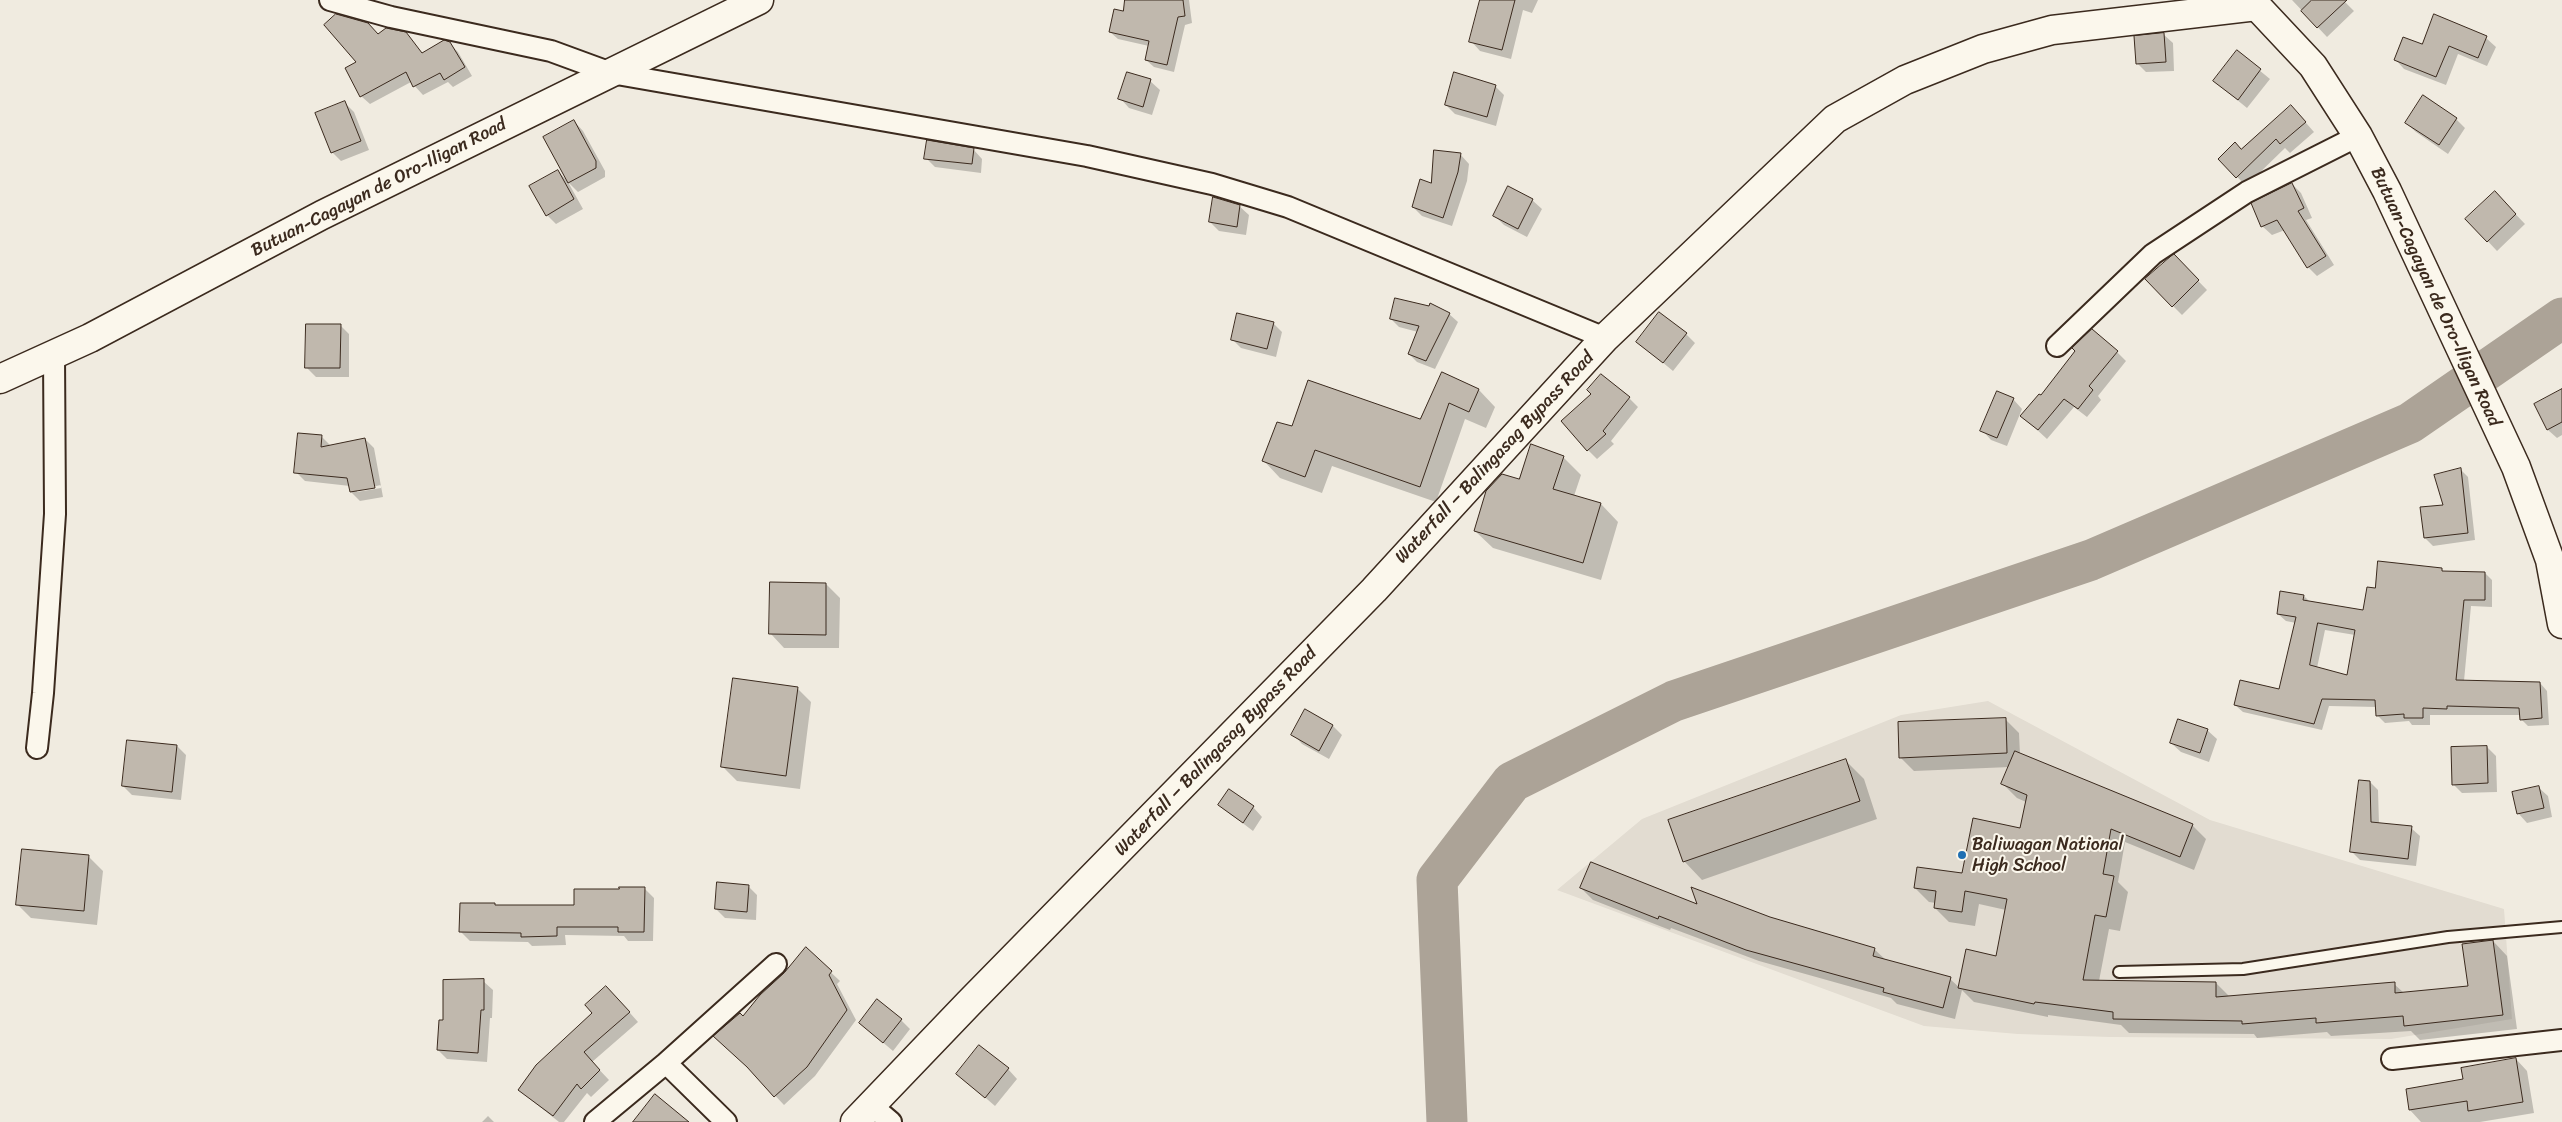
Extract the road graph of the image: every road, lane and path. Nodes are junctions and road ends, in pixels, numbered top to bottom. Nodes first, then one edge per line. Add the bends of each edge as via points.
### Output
1 (330, 0) edge
2 (759, 0) edge
3 (2254, 3) edge
4 (611, 72) junction
5 (2358, 136) junction
6 (1604, 338) junction
7 (2057, 346) dead end
8 (54, 354) junction
9 (0, 379) edge
10 (2556, 554) edge
11 (2562, 624) edge
12 (37, 748) dead end
13 (2562, 927) edge
14 (776, 964) dead end
15 (2120, 972) dead end
16 (2562, 1040) edge
17 (2392, 1059) dead end
18 (666, 1063) junction
19 (872, 1116) edge
20 (595, 1122) edge
21 (726, 1122) edge

1 - 4 street via 390,17 551,51
2 - 4 main road, Butuan-Cagayan de Oro-Iligan Road
3 - 5 main road, Butuan-Cagayan de Oro-Iligan Road via 2313,66
3 - 6 main road, Waterfall ‒ Balingasag Bypass Road via 2052,30 1983,49 1905,80 1835,119
4 - 6 street via 1087,156 1212,184 1288,207
4 - 8 main road, Butuan-Cagayan de Oro-Iligan Road via 322,215
5 - 7 street via 2247,192 2154,254
5 - 10 main road, Butuan-Cagayan de Oro-Iligan Road via 2387,191
6 - 19 main road, Waterfall ‒ Balingasag Bypass Road via 1374,590
8 - 9 main road, Butuan-Cagayan de Oro-Iligan Road
8 - 12 street via 55,514
10 - 11 main road, Butuan-Cagayan de Oro-Iligan Road
13 - 15 lane via 2448,936 2243,968
14 - 18 street
16 - 17 street
18 - 20 street
18 - 21 street

